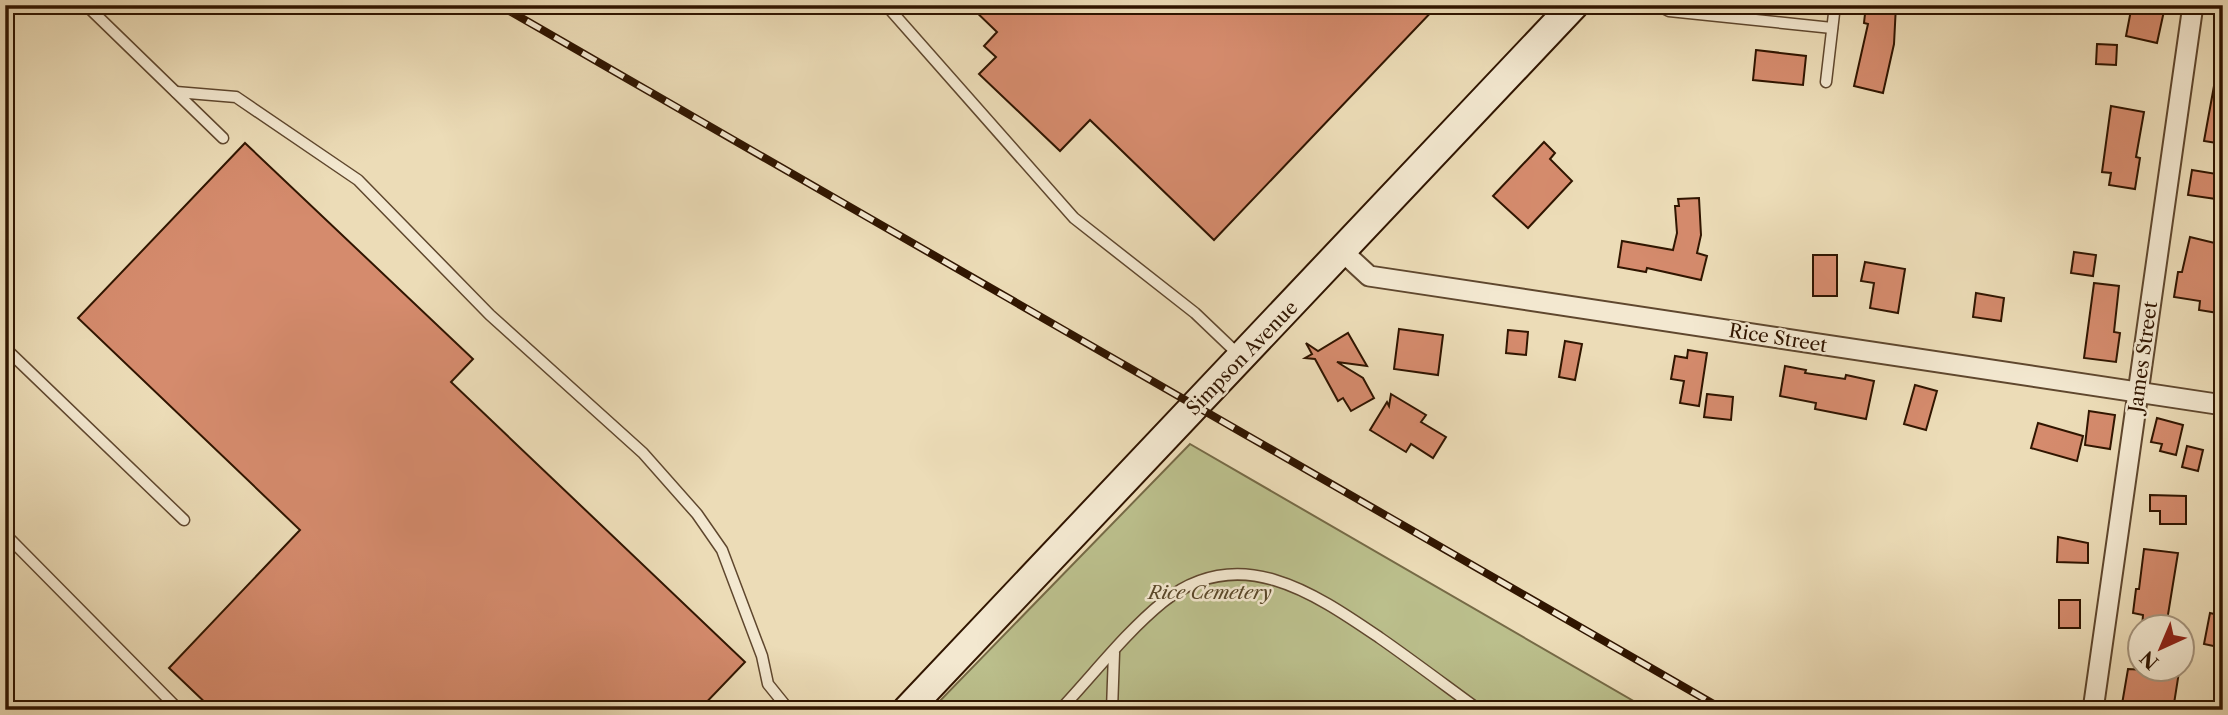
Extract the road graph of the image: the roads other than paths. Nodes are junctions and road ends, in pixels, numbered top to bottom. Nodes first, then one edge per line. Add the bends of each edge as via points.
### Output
1 (16, 5) edge
2 (86, 5) edge
3 (886, 5) edge
4 (1657, 5) edge
5 (1835, 5) edge
6 (2193, 5) edge
7 (1571, 6) edge
8 (5, 15) edge
9 (1832, 28) junction
10 (1826, 82) dead end
11 (176, 92) junction
12 (223, 138) dead end
13 (1343, 252) junction
14 (5, 348) edge
15 (1242, 358) junction
16 (2138, 393) junction
17 (2223, 405) edge
18 (184, 520) dead end
19 (5, 534) edge
20 (1114, 653) junction
21 (1461, 696) junction
22 (179, 710) edge
23 (789, 710) edge
24 (907, 710) edge
25 (1060, 710) edge
26 (1112, 710) edge
27 (1463, 710) edge
28 (1479, 710) edge
29 (2093, 710) edge

1 - 8 lane
2 - 11 lane
3 - 15 lane via 1074,218 1195,313
4 - 9 lane via 1669,11
5 - 9 lane
6 - 16 street, James Street
7 - 13 street, Simpson Avenue
9 - 10 lane
11 - 12 lane
11 - 23 lane via 236,97 358,180 490,315 643,453 722,550 768,684
13 - 15 street, Simpson Avenue
13 - 16 street, Rice Street via 1369,276
14 - 18 lane
15 - 24 street, Simpson Avenue
16 - 17 street, Rice Street
16 - 29 street, James Street
19 - 22 lane
20 - 21 lane via 1174,596 1217,576 1250,573 1283,581 1325,600
20 - 25 lane
20 - 26 lane
21 - 27 lane
21 - 28 lane

